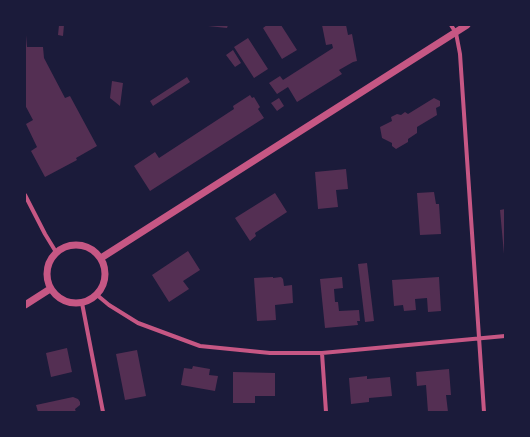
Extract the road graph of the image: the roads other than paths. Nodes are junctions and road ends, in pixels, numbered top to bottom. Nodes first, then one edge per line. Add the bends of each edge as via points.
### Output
1 (451, 25) edge
2 (467, 25) edge
3 (456, 32) junction
4 (25, 195) edge
5 (56, 252) junction
6 (101, 258) junction
7 (50, 289) junction
8 (97, 295) junction
9 (82, 303) junction
10 (25, 304) edge
11 (505, 336) edge
12 (479, 338) junction
13 (322, 353) junction
14 (103, 412) edge
15 (326, 412) edge
16 (484, 412) edge

1 - 3 street
2 - 3 street
3 - 6 street
3 - 12 street via 460,54
4 - 5 street
5 - 6 street via 65,246 75,244 85,246
5 - 7 street via 46,273
6 - 8 street via 105,269 105,281
7 - 9 street via 60,299 74,304
7 - 10 street
8 - 9 street
8 - 13 street via 138,322 200,346 270,353
9 - 14 street
11 - 12 street
12 - 13 street
12 - 16 street
13 - 15 street

